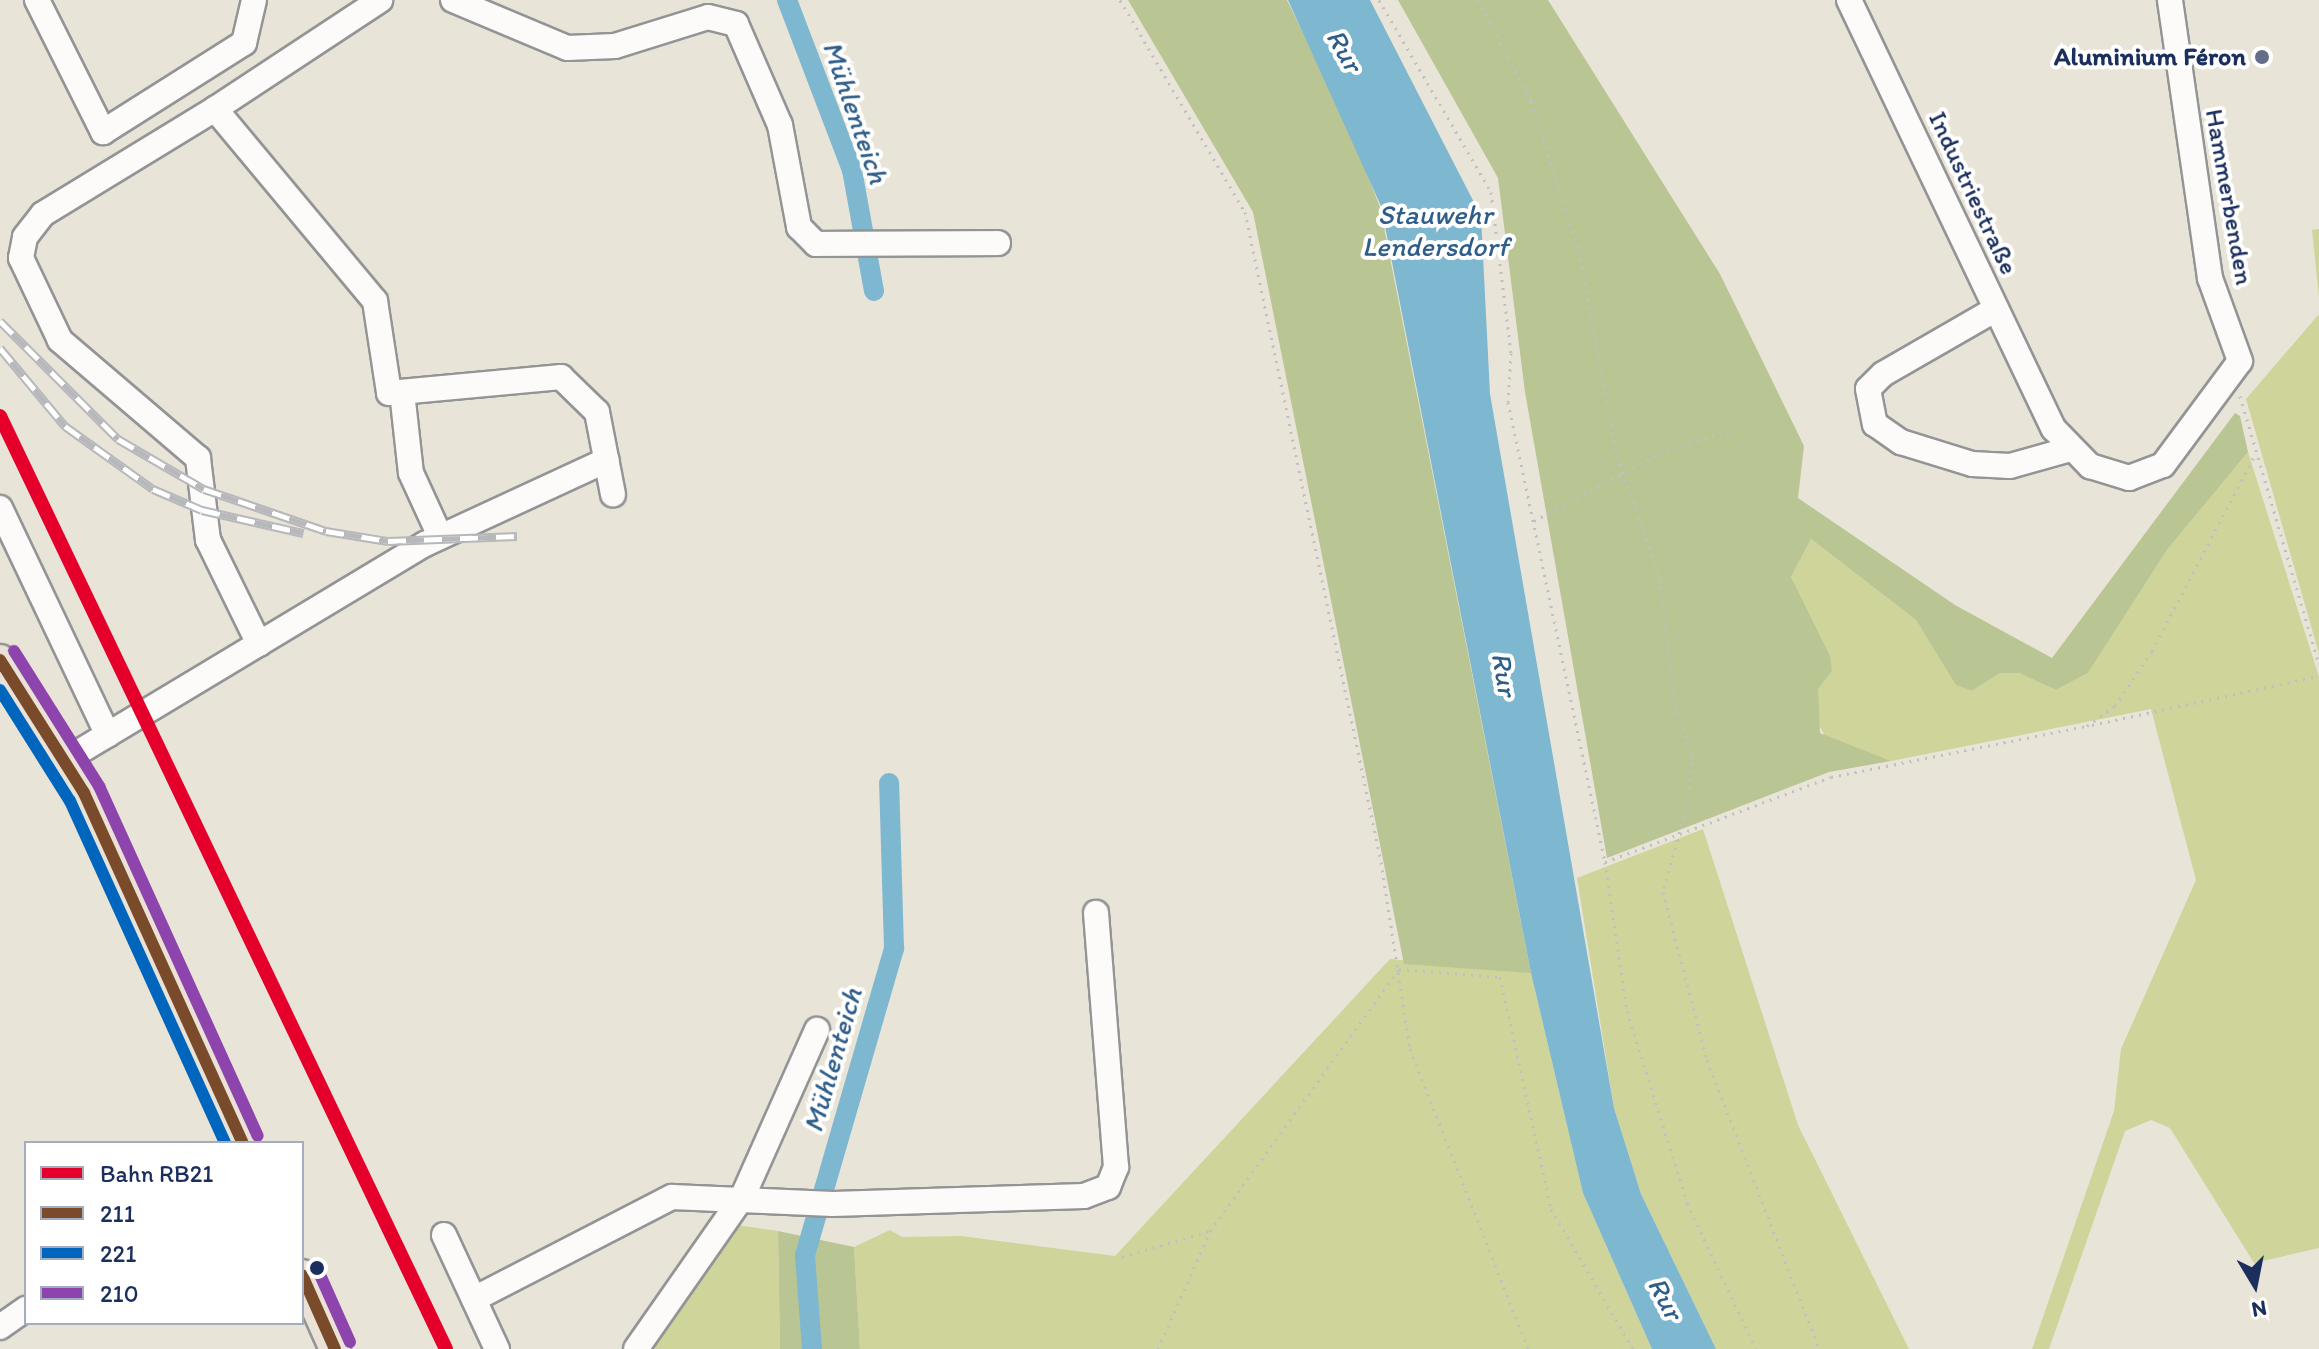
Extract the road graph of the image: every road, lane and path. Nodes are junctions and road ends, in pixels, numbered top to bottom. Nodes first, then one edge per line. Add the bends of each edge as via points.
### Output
1 (37, 0) edge
2 (254, 0) edge
3 (380, 0) edge
4 (453, 0) edge
5 (1120, 0) edge
6 (1379, 0) edge
7 (1478, 0) edge
8 (1849, 0) edge
9 (2170, 0) edge
10 (215, 109) junction
11 (998, 243) dead end
12 (1996, 309) junction
13 (2235, 375) junction
14 (402, 392) junction
15 (1733, 430) dead end
16 (2071, 449) junction
17 (2255, 455) junction
18 (607, 460) junction
19 (1623, 473) junction
20 (613, 494) dead end
21 (0, 508) edge
22 (1534, 521) junction
23 (440, 536) junction
24 (259, 644) junction
25 (0, 660) edge
26 (2319, 665) edge
27 (2319, 676) edge
28 (2087, 726) junction
29 (108, 735) junction
30 (67, 759) junction
31 (1673, 837) junction
32 (1605, 862) junction
33 (1096, 913) dead end
34 (1399, 969) junction
35 (817, 1030) dead end
36 (242, 1141) edge
37 (743, 1196) junction
38 (1210, 1231) junction
39 (444, 1235) dead end
40 (1122, 1257) dead end
41 (304, 1279) edge
42 (474, 1299) junction
43 (24, 1310) edge
44 (0, 1327) edge
45 (335, 1349) edge
46 (497, 1349) edge
47 (636, 1349) edge
48 (1158, 1349) edge
49 (1528, 1349) edge
50 (1633, 1349) edge
51 (1756, 1349) edge
52 (1819, 1349) edge

1 - 2 street via 103,132 244,43
3 - 10 street
4 - 11 street via 567,48 615,46 708,17 736,24 780,125 799,227 816,244 870,249
5 - 34 path via 1245,212
6 - 22 path via 1491,192 1511,353 1508,402
7 - 19 path via 1531,101 1579,251
8 - 12 street, Industriestraße
9 - 13 street, Hammerbenden via 2210,278 2238,346
10 - 14 street via 375,301 389,393
10 - 24 street via 43,214 25,237 21,258 60,340 198,458 208,540
12 - 16 street, Industriestraße via 2044,411
12 - 16 street via 1883,374 1868,389 1875,424 1901,442 1972,464 2010,466
13 - 16 street via 2163,465 2147,473 2115,477
13 - 17 path
14 - 18 street via 561,377 597,412
14 - 23 street via 411,473
15 - 19 path via 1666,450
17 - 26 path
17 - 28 path via 2152,651 2115,706
18 - 20 street
18 - 23 street
19 - 22 path
19 - 31 path via 1660,578 1675,705 1692,755 1688,801
21 - 29 street
22 - 32 path
23 - 24 street
24 - 29 street
25 - 30 main road
27 - 28 path
28 - 31 path via 1831,777
29 - 30 street
30 - 36 main road
31 - 32 path
31 - 52 path via 1663,892 1707,1060
32 - 51 path via 1612,942 1651,1106 1712,1266
33 - 37 street via 1116,1167 1108,1187 1084,1196 833,1204
34 - 38 path
34 - 49 path via 1410,1049
34 - 50 path via 1500,977 1551,1209
35 - 37 street
37 - 42 street via 672,1197
37 - 47 street
38 - 40 path
38 - 48 path
39 - 42 street
41 - 45 main road
42 - 46 street
43 - 44 street

